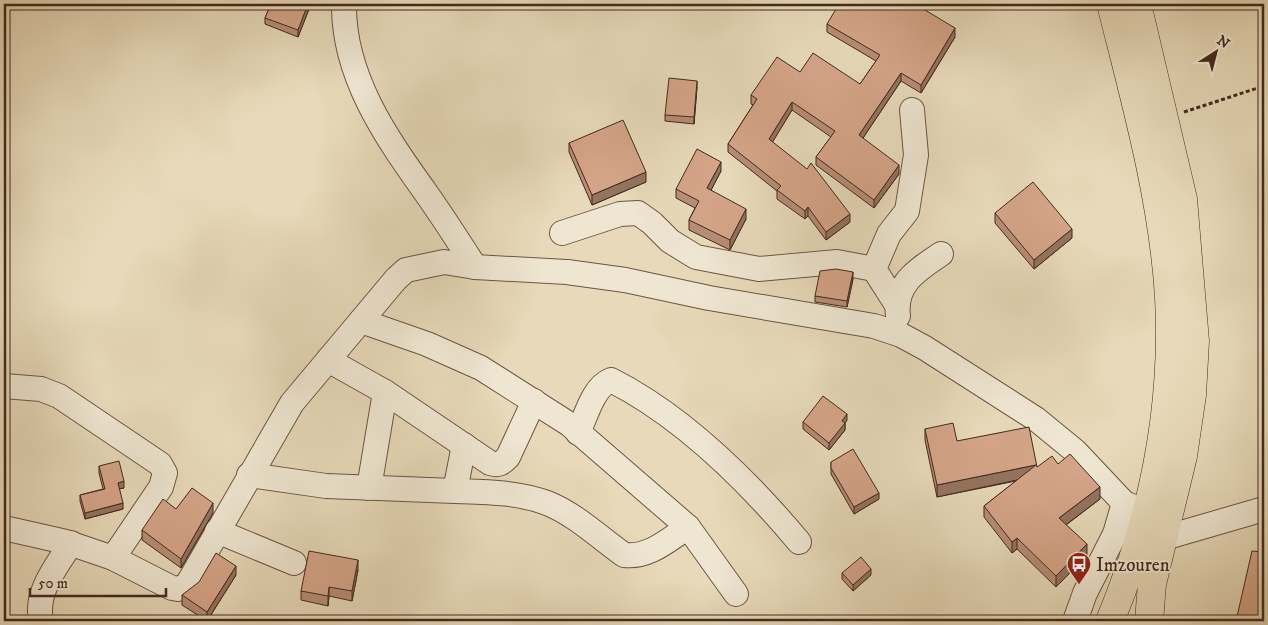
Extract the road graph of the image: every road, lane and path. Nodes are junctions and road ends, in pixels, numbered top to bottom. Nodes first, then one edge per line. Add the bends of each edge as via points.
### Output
1 (344, 4) edge
2 (1112, 4) edge
3 (1136, 4) edge
4 (1264, 86) edge
5 (912, 110) dead end
6 (1164, 118) junction
7 (562, 233) dead end
8 (941, 254) dead end
9 (476, 266) junction
10 (874, 270) junction
11 (897, 305) junction
12 (361, 320) junction
13 (901, 335) junction
14 (328, 360) junction
15 (4, 386) edge
16 (384, 392) junction
17 (534, 401) junction
18 (578, 433) junction
19 (464, 445) junction
20 (248, 475) junction
21 (368, 488) junction
22 (455, 491) junction
23 (1136, 508) junction
24 (1264, 509) edge
25 (688, 527) junction
26 (4, 528) edge
27 (217, 531) junction
28 (1164, 538) junction
29 (800, 542) dead end
30 (71, 543) junction
31 (113, 558) junction
32 (294, 563) dead end
33 (736, 594) dead end
34 (41, 621) edge
35 (1075, 621) edge
36 (1110, 621) edge
37 (1149, 621) edge

1 - 9 street via 349,50 370,107
2 - 23 highway via 1144,135 1169,296 1166,415
3 - 6 highway
4 - 6 path
5 - 10 street via 916,155 907,211 889,234
6 - 28 highway via 1183,199 1195,341 1192,395 1183,456
7 - 10 street via 620,214 638,213 670,241 696,257 759,269 837,262
8 - 11 street via 915,271 902,286
9 - 12 street via 444,262 406,270
9 - 13 street via 567,272 624,280 874,326
10 - 11 street
11 - 13 street
12 - 14 street
12 - 17 street via 481,368
13 - 23 street via 1036,419
14 - 16 street
14 - 20 street via 292,403
15 - 31 street via 41,389 59,396 160,464 165,473 161,487
16 - 19 street
16 - 21 street
17 - 18 street
17 - 19 street via 508,457 501,464 490,463
18 - 25 street
18 - 29 street via 597,391 611,380 678,424 717,456 763,499
19 - 22 street
20 - 21 street via 326,486
20 - 27 street
21 - 22 street
22 - 25 street via 517,495 546,503 624,555 637,557 649,553
23 - 35 street via 1115,534
23 - 36 highway via 1139,544
24 - 28 street
25 - 33 street
26 - 30 street
27 - 31 street via 187,585 178,590
27 - 32 street
28 - 37 highway via 1152,584
30 - 31 street
30 - 34 street via 44,586 40,603

